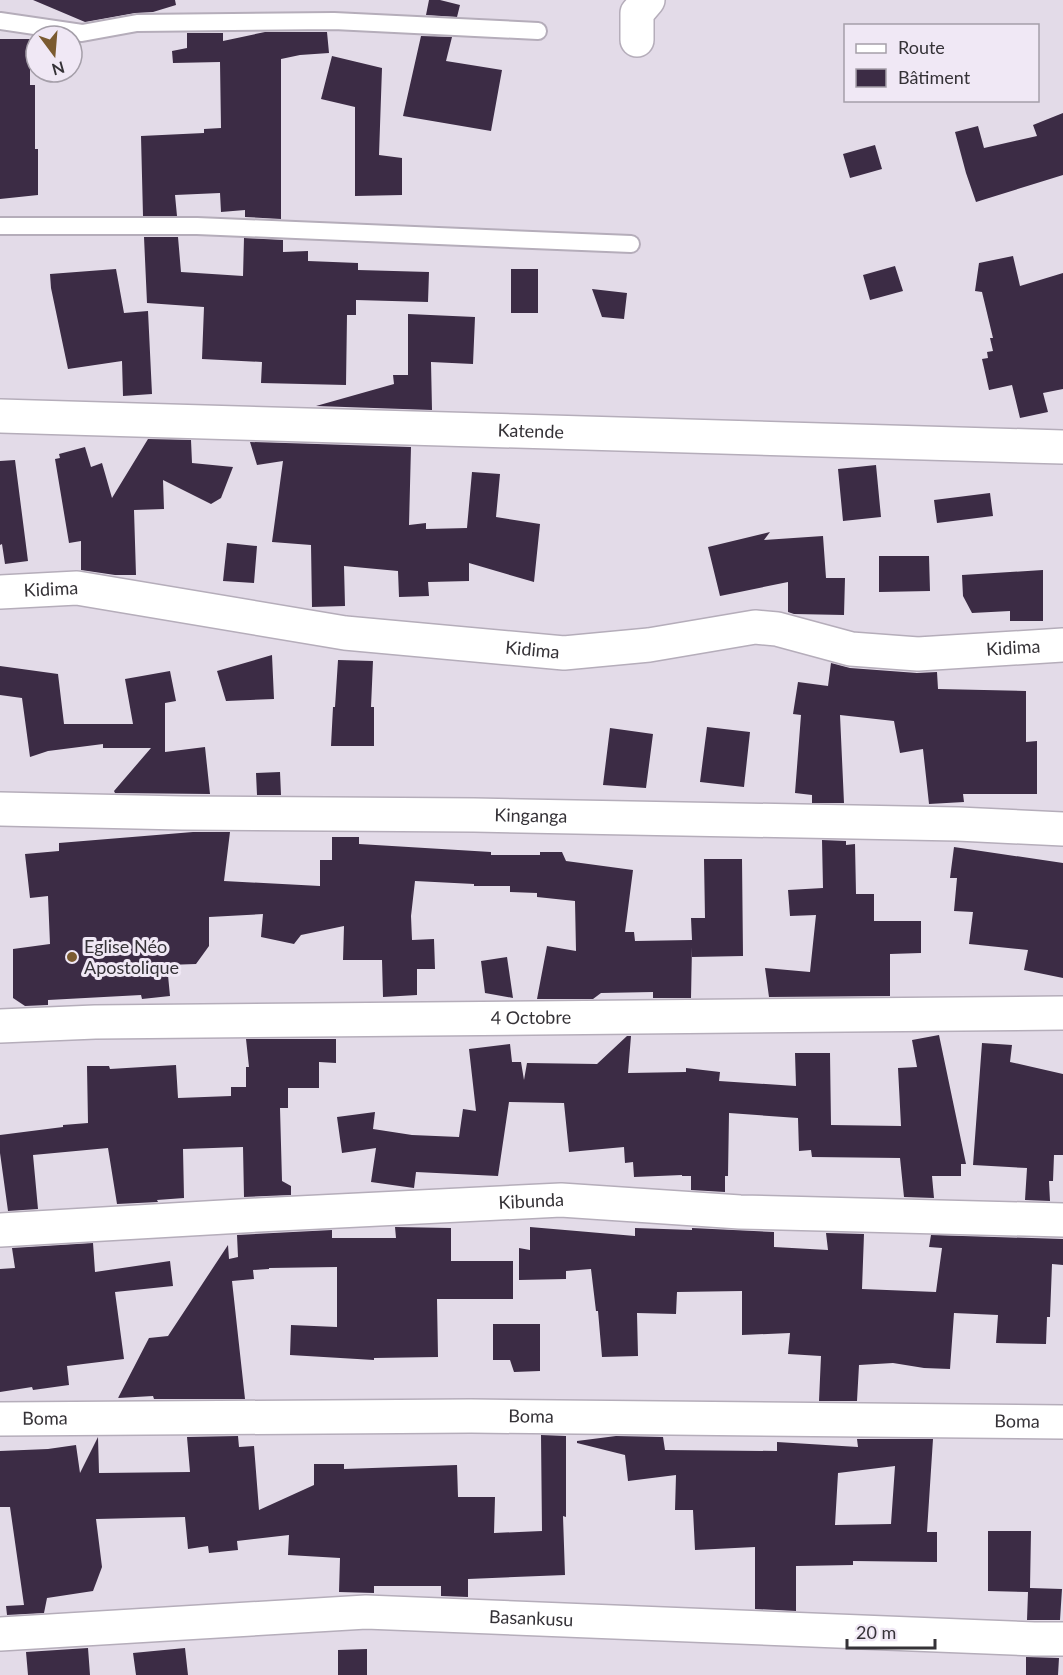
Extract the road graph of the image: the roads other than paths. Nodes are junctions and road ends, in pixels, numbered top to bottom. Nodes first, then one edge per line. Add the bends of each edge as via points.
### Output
1 (648, 0) edge
2 (0, 21) edge
3 (538, 31) dead end
4 (637, 40) dead end
5 (0, 226) edge
6 (631, 244) dead end
7 (0, 416) edge
8 (1063, 447) edge
9 (0, 592) edge
10 (1063, 645) edge
11 (0, 809) edge
12 (1063, 829) edge
13 (1063, 1013) edge
14 (0, 1026) edge
15 (1063, 1220) edge
16 (0, 1230) edge
17 (0, 1419) edge
18 (1063, 1422) edge
19 (0, 1634) edge
20 (1063, 1639) edge

1 - 4 street via 636,13
2 - 3 lane via 82,33 137,23 334,21
5 - 6 lane via 196,226
7 - 8 street, Katende
9 - 10 street, Kidima via 77,588 345,633 564,653 649,645 755,627 851,649 918,654
11 - 12 street, Kinganga via 486,815
13 - 14 street, 4 Octobre
15 - 16 street, Kibunda via 740,1212 561,1200
17 - 18 street, Boma via 471,1416
19 - 20 street, Basankusu via 366,1612

